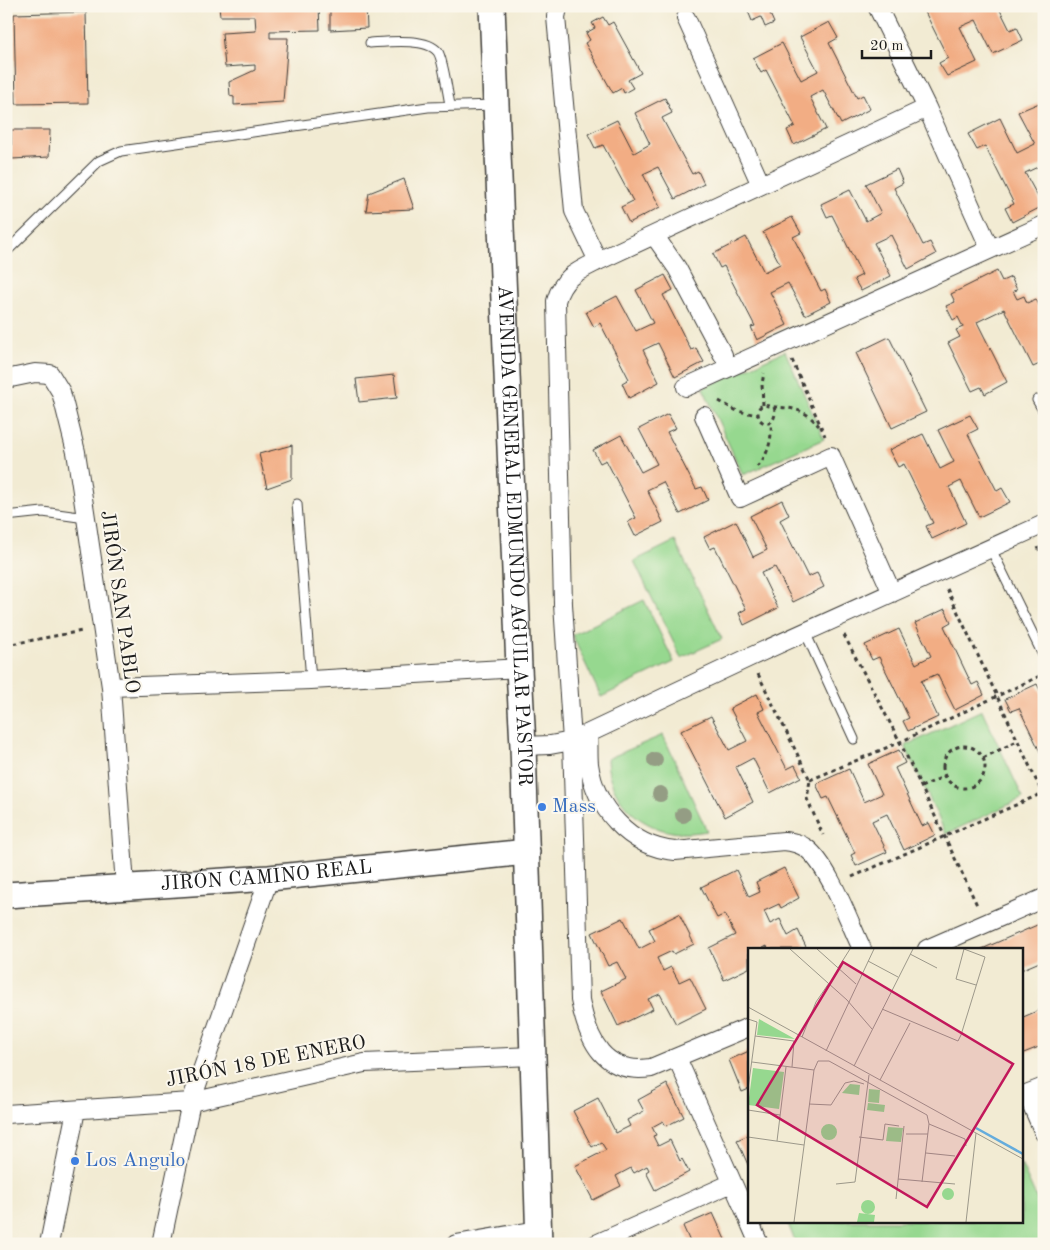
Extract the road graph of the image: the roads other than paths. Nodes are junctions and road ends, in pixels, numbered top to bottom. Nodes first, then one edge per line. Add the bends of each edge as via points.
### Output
1 (492, 6) edge
2 (560, 6) edge
3 (877, 6) edge
4 (686, 18) dead end
5 (370, 42) dead end
6 (450, 105) junction
7 (496, 105) junction
8 (927, 108) junction
9 (761, 185) junction
10 (1044, 224) edge
11 (654, 235) junction
12 (990, 249) junction
13 (6, 252) edge
14 (598, 261) junction
15 (723, 355) dead end
16 (6, 379) edge
17 (693, 384) road end
18 (1037, 400) dead end
19 (1044, 412) edge
20 (704, 416) dead end
21 (298, 504) dead end
22 (6, 516) edge
23 (86, 518) junction
24 (1044, 524) edge
25 (991, 549) junction
26 (892, 593) junction
27 (805, 632) junction
28 (1044, 657) edge
29 (518, 668) junction
30 (311, 680) junction
31 (111, 687) junction
32 (588, 734) junction
33 (854, 739) dead end
34 (572, 741) junction
35 (523, 746) junction
36 (527, 852) junction
37 (269, 878) junction
38 (125, 886) junction
39 (6, 895) edge
40 (1044, 898) edge
41 (862, 948) edge
42 (929, 948) edge
43 (748, 1026) edge
44 (533, 1056) junction
45 (676, 1058) junction
46 (1044, 1086) edge
47 (1024, 1095) edge
48 (191, 1102) junction
49 (76, 1110) junction
50 (6, 1114) edge
51 (1044, 1133) edge
52 (732, 1183) junction
53 (748, 1217) edge
54 (750, 1222) edge
55 (538, 1237) edge
56 (49, 1244) edge
57 (161, 1244) edge
58 (456, 1244) edge
59 (596, 1244) edge
60 (759, 1244) edge

1 - 7 street, AVENIDA GENERAL EDMUNDO AGUILAR PASTOR
2 - 14 street via 556,17 574,211
3 - 8 street
4 - 9 street
5 - 6 lane via 428,44 438,52
6 - 7 lane
6 - 13 lane via 120,151 99,161
7 - 29 street, AVENIDA GENERAL EDMUNDO AGUILAR PASTOR
8 - 9 street
8 - 12 street
9 - 11 street
10 - 12 street
11 - 14 street
11 - 15 street via 676,268
12 - 17 street
14 - 34 street via 573,274 564,283 556,301 563,604
16 - 23 street, JIRÓN SAN PABLO via 34,373 50,374 61,392 76,452
18 - 19 lane
20 - 26 street via 740,498 831,456
21 - 30 lane
22 - 23 lane via 43,512
23 - 31 street, JIRÓN SAN PABLO
24 - 25 street
25 - 26 street
25 - 28 lane
26 - 27 street
27 - 32 street
27 - 33 lane
29 - 30 street
29 - 35 street, AVENIDA GENERAL EDMUNDO AGUILAR PASTOR
30 - 31 street
31 - 38 street, JIRÓN SAN PABLO
32 - 34 street
32 - 41 street via 589,765 597,790 612,817 633,837 647,845 675,851 784,841 805,847 819,861 833,886
34 - 35 street
34 - 45 street via 583,1015 596,1046 615,1064 639,1070
35 - 36 street, AVENIDA GENERAL EDMUNDO AGUILAR PASTOR
36 - 37 street, JIRÓN CAMINO REAL
36 - 44 street, AVENIDA GENERAL EDMUNDO AGUILAR PASTOR
37 - 38 street, JIRÓN CAMINO REAL
37 - 48 street
38 - 39 street, JIRÓN CAMINO REAL
40 - 42 street
43 - 45 street
44 - 48 street, JIRÓN 18 DE ENERO via 364,1063
44 - 55 street, AVENIDA GENERAL EDMUNDO AGUILAR PASTOR
45 - 52 street
46 - 47 street
47 - 51 street
48 - 49 street, JIRÓN 18 DE ENERO
48 - 57 street
49 - 50 street, JIRÓN 18 DE ENERO
49 - 56 street
52 - 53 street
52 - 59 street
54 - 60 street
55 - 58 street

